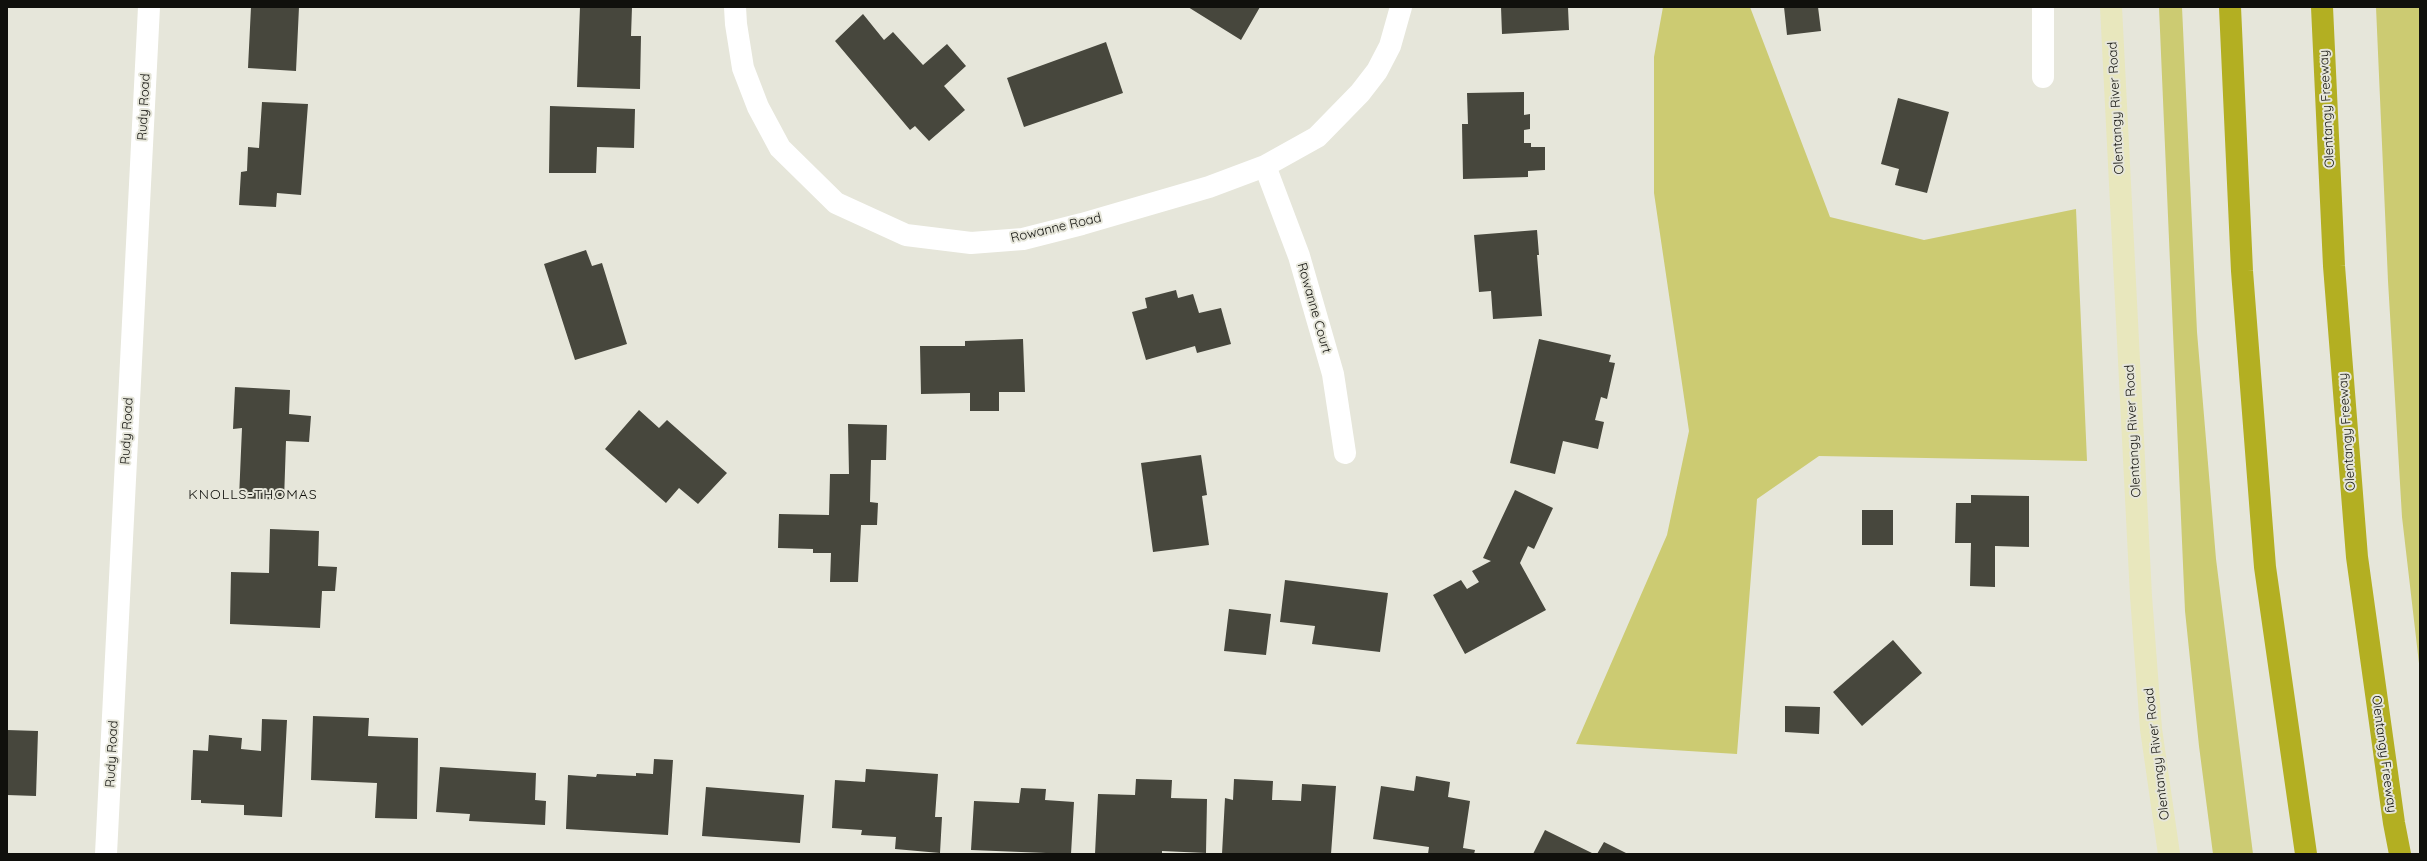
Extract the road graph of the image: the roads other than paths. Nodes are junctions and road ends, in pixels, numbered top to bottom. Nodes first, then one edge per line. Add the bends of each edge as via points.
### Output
1 (149, 7) edge
2 (735, 7) edge
3 (1401, 7) edge
4 (2043, 7) edge
5 (2111, 7) edge
6 (2230, 7) edge
7 (2322, 7) edge
8 (2043, 77) dead end
9 (1265, 166) junction
10 (1345, 454) dead end
11 (106, 854) edge
12 (2169, 854) edge
13 (2306, 854) edge
14 (2400, 854) edge

1 - 11 street, Rudy Road
2 - 9 street, Rowanne Road via 743,68 758,107 780,148 836,203 906,235 971,243 1024,239 1209,187
3 - 9 street, Rowanne Road via 1390,46 1377,71 1360,93 1317,137
4 - 8 street
5 - 12 main road, Olentangy River Road via 2141,596 2151,729
6 - 13 highway via 2242,271 2265,567
7 - 14 highway, Olentangy Freeway via 2334,266 2357,557
9 - 10 street, Rowanne Court via 1299,256 1333,374

